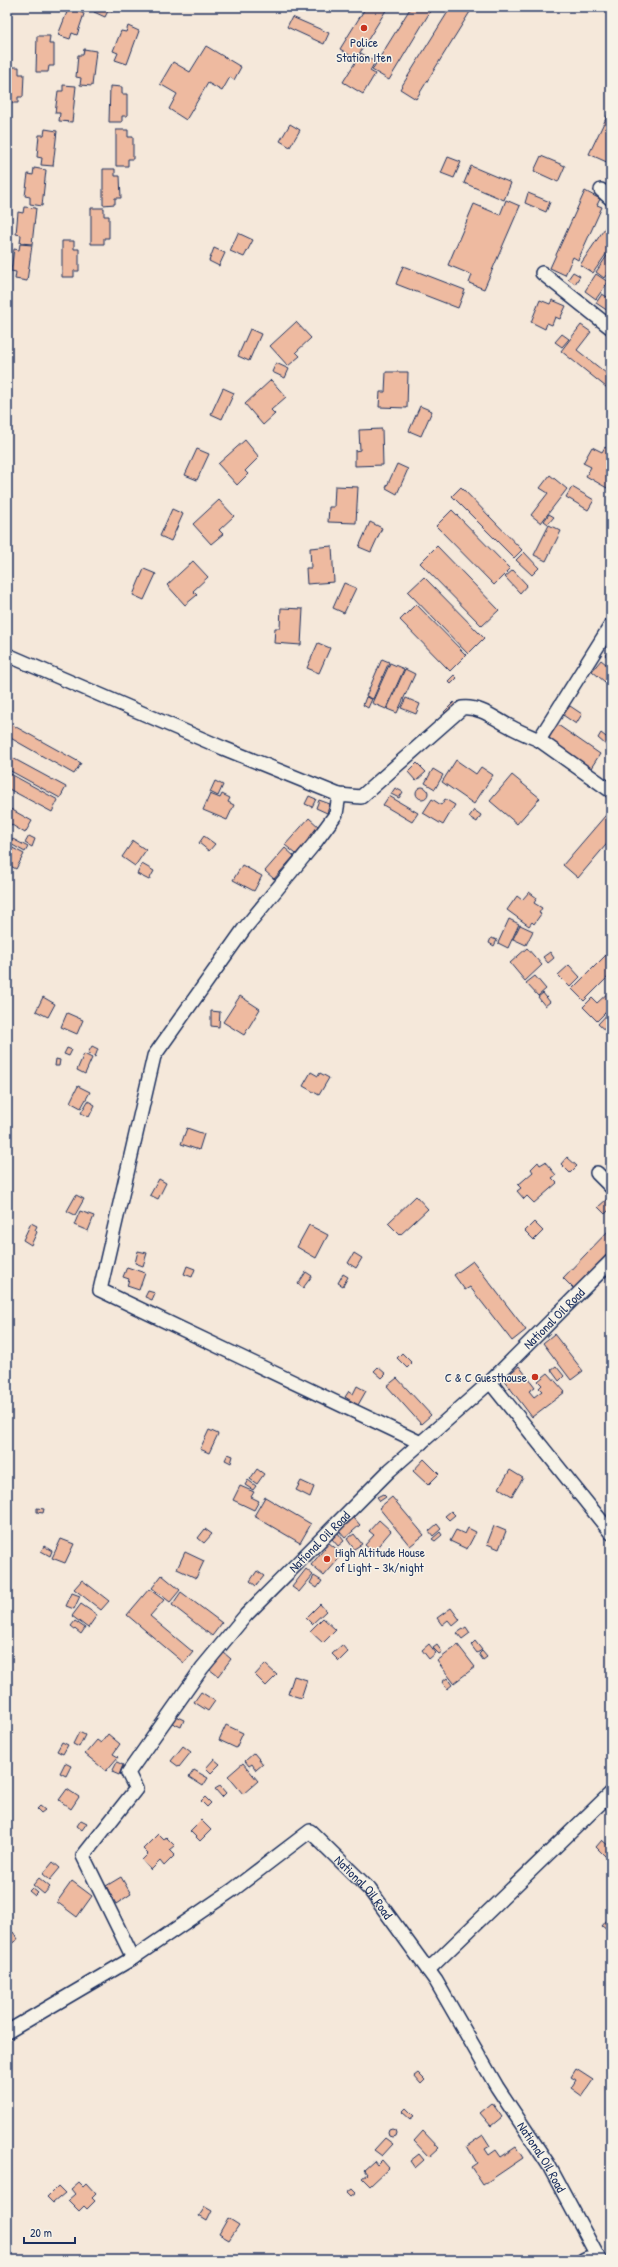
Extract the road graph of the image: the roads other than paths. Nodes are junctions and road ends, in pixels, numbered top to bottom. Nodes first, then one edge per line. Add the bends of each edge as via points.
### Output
1 (542, 272) dead end
2 (611, 328) edge
3 (611, 625) edge
4 (7, 661) edge
5 (539, 740) junction
6 (611, 792) edge
7 (339, 795) junction
8 (597, 1172) dead end
9 (611, 1187) edge
10 (611, 1261) edge
11 (490, 1382) junction
12 (421, 1443) junction
13 (611, 1533) edge
14 (611, 1793) edge
15 (133, 1958) junction
16 (428, 1970) junction
17 (7, 2032) edge
18 (583, 2260) edge
19 (599, 2260) edge

1 - 2 street
3 - 5 street
4 - 7 street via 10,656
5 - 6 street
5 - 7 street via 508,726 492,715 477,709 462,708 361,797
7 - 12 street via 336,814 244,929 154,1056 100,1290
8 - 9 street
10 - 11 street, National Oil Road
11 - 12 street, National Oil Road
11 - 13 street
12 - 15 street, National Oil Road via 390,1470 246,1615 202,1668 128,1773 136,1790 83,1856
14 - 16 street
15 - 16 street, National Oil Road via 234,1889 310,1831 370,1890
15 - 17 street, National Oil Road
16 - 19 street, National Oil Road via 497,2087 548,2164
18 - 19 street

